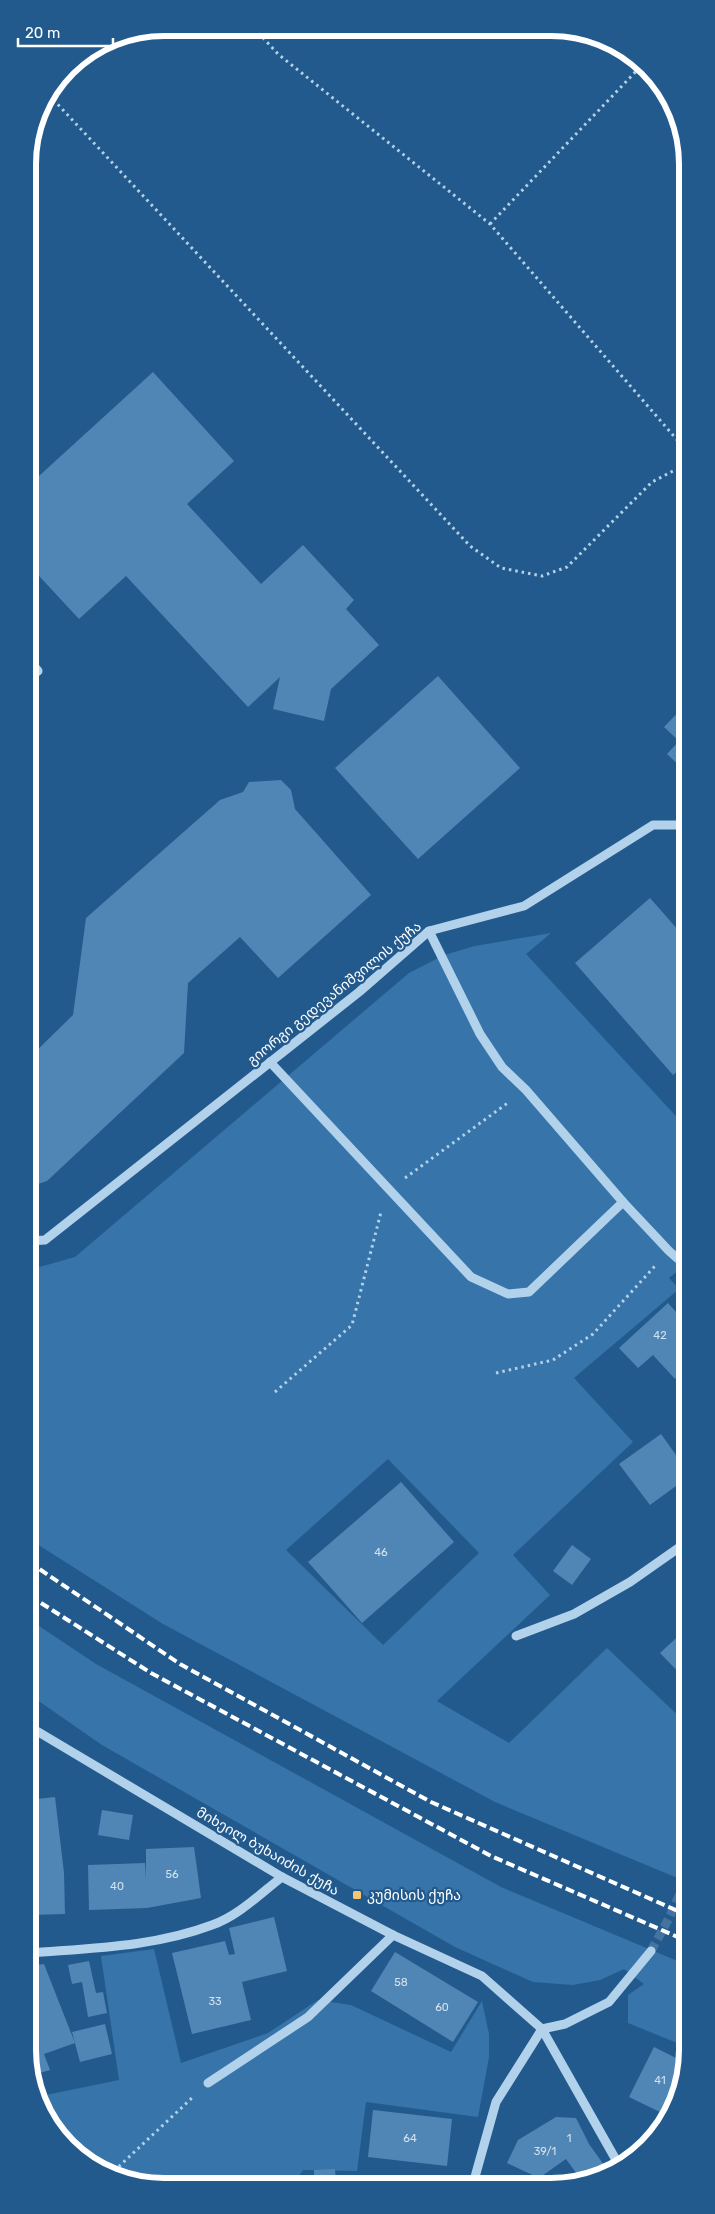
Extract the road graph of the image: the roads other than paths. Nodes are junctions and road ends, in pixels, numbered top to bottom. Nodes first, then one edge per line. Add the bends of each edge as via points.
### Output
1 (679, 825) edge
2 (429, 931) junction
3 (270, 1062) junction
4 (623, 1202) junction
5 (36, 1241) edge
6 (678, 1259) edge
7 (678, 1548) edge
8 (516, 1636) dead end
9 (36, 1731) edge
10 (282, 1877) junction
11 (393, 1935) junction
12 (651, 1951) tunnel mouth
13 (36, 1953) edge
14 (542, 2029) junction
15 (208, 2083) road end
16 (616, 2160) edge
17 (475, 2178) edge

1 - 2 street, გიორგი გედევანიშვილის ქუჩა via 654,825 524,906
2 - 3 street, გიორგი გედევანიშვილის ქუჩა via 359,992
2 - 4 street via 480,1034 502,1067 526,1090
3 - 4 street via 471,1277 508,1294 529,1292
3 - 5 street, გიორგი გედევანიშვილის ქუჩა via 45,1240
4 - 6 street
7 - 8 street via 630,1582 574,1614
9 - 10 street, მიხეილ ბუხაიძის ქუჩა
10 - 11 street, მიხეილ ბუხაიძის ქუჩა
10 - 13 street via 245,1906 213,1925 140,1945
11 - 14 street, მიხეილ ბუხაიძის ქუჩა via 482,1976
11 - 15 street via 308,2017
12 - 14 street via 609,2002 564,2024
14 - 16 street, მიხეილ ბუხაიძის ქუჩა
14 - 17 street via 496,2102

